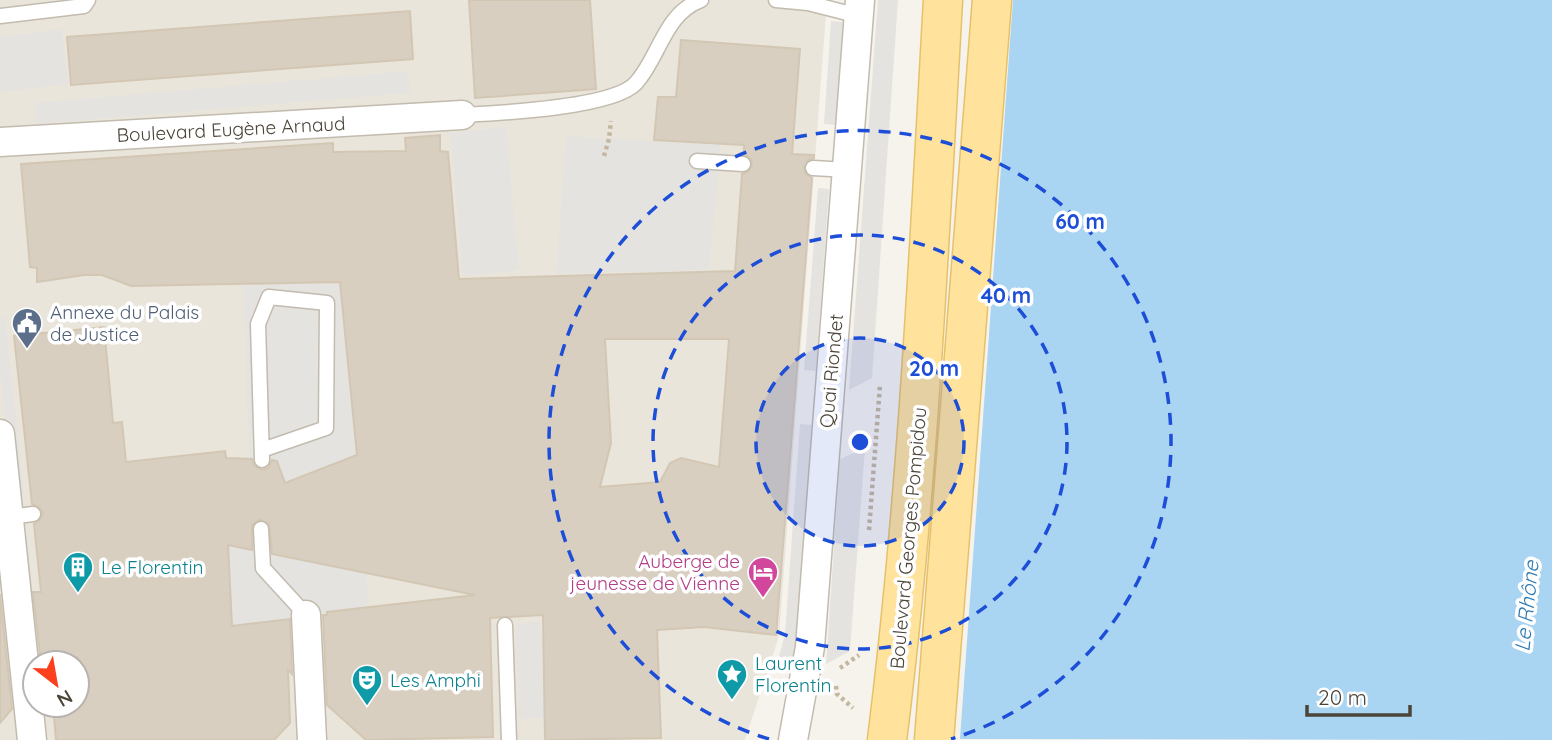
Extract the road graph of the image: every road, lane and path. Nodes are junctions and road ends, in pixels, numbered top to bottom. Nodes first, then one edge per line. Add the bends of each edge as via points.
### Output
1 (88, 0) edge
2 (701, 0) edge
3 (776, 0) edge
4 (943, 0) edge
5 (992, 0) edge
6 (859, 8) edge
7 (0, 16) edge
8 (613, 96) junction
9 (462, 115) joint
10 (0, 142) edge
11 (604, 156) dead end
12 (697, 161) dead end
13 (743, 164) dead end
14 (813, 168) dead end
15 (848, 170) junction
16 (0, 433) edge
17 (262, 455) joint
18 (261, 529) dead end
19 (306, 615) joint
20 (505, 625) dead end
21 (859, 656) dead end
22 (838, 674) dead end
23 (830, 682) dead end
24 (855, 709) dead end
25 (33, 740) edge
26 (312, 740) edge
27 (509, 740) edge
28 (793, 740) edge
29 (887, 740) edge
30 (934, 740) edge

1 - 7 lane via 84,6
2 - 8 lane via 690,4 668,26 637,82
3 - 6 lane
4 - 29 main road, Boulevard Georges Pompidou via 920,405 902,625
5 - 30 main road
6 - 15 street, Quai Riondet
8 - 9 lane
8 - 11 path
9 - 10 street, Boulevard Eugène Arnaud
12 - 13 lane
14 - 15 lane
15 - 28 street, Quai Riondet via 810,647
16 - 25 street via 21,515
17 - 17 lane via 258,324 269,297 327,303 326,428
18 - 19 lane via 263,568
19 - 26 street
20 - 27 lane
21 - 22 path via 840,667
23 - 24 path via 836,682 837,694

